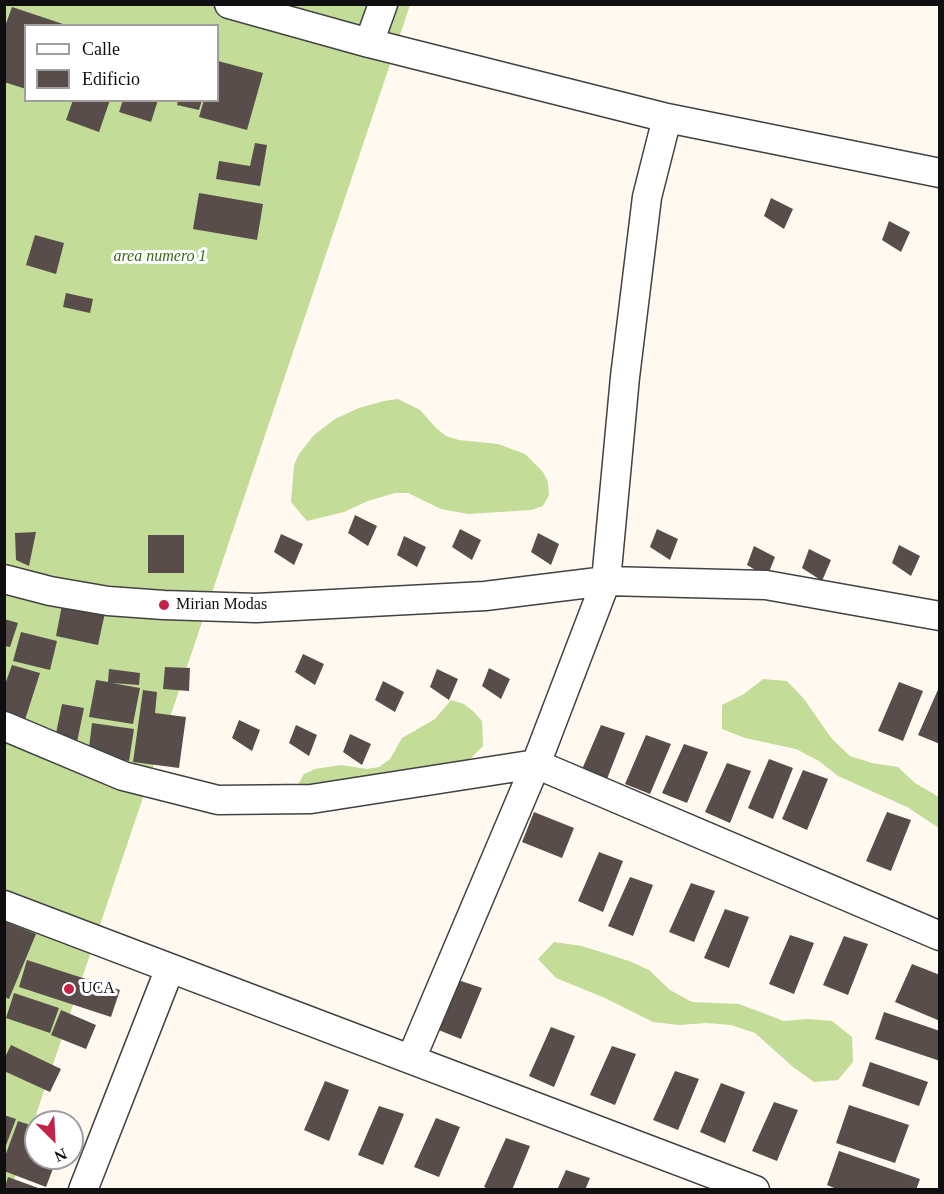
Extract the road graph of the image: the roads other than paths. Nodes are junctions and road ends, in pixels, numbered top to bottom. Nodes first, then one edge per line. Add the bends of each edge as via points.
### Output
1 (229, 4) edge
2 (383, 4) edge
3 (369, 43) junction
4 (667, 118) junction
5 (939, 173) edge
6 (4, 579) edge
7 (606, 581) junction
8 (939, 616) edge
9 (4, 726) edge
10 (536, 764) junction
11 (4, 905) edge
12 (939, 936) edge
13 (170, 968) junction
14 (411, 1059) junction
15 (83, 1190) edge
16 (755, 1190) edge

1 - 3 street
2 - 3 street
3 - 4 street
4 - 5 street
4 - 7 street via 647,197
6 - 7 street via 108,601 256,608 485,596
7 - 8 street via 766,585
7 - 10 street
9 - 10 street via 123,776 218,800 311,799
10 - 12 street
10 - 14 street
11 - 13 street
13 - 14 street
13 - 15 street
14 - 16 street

